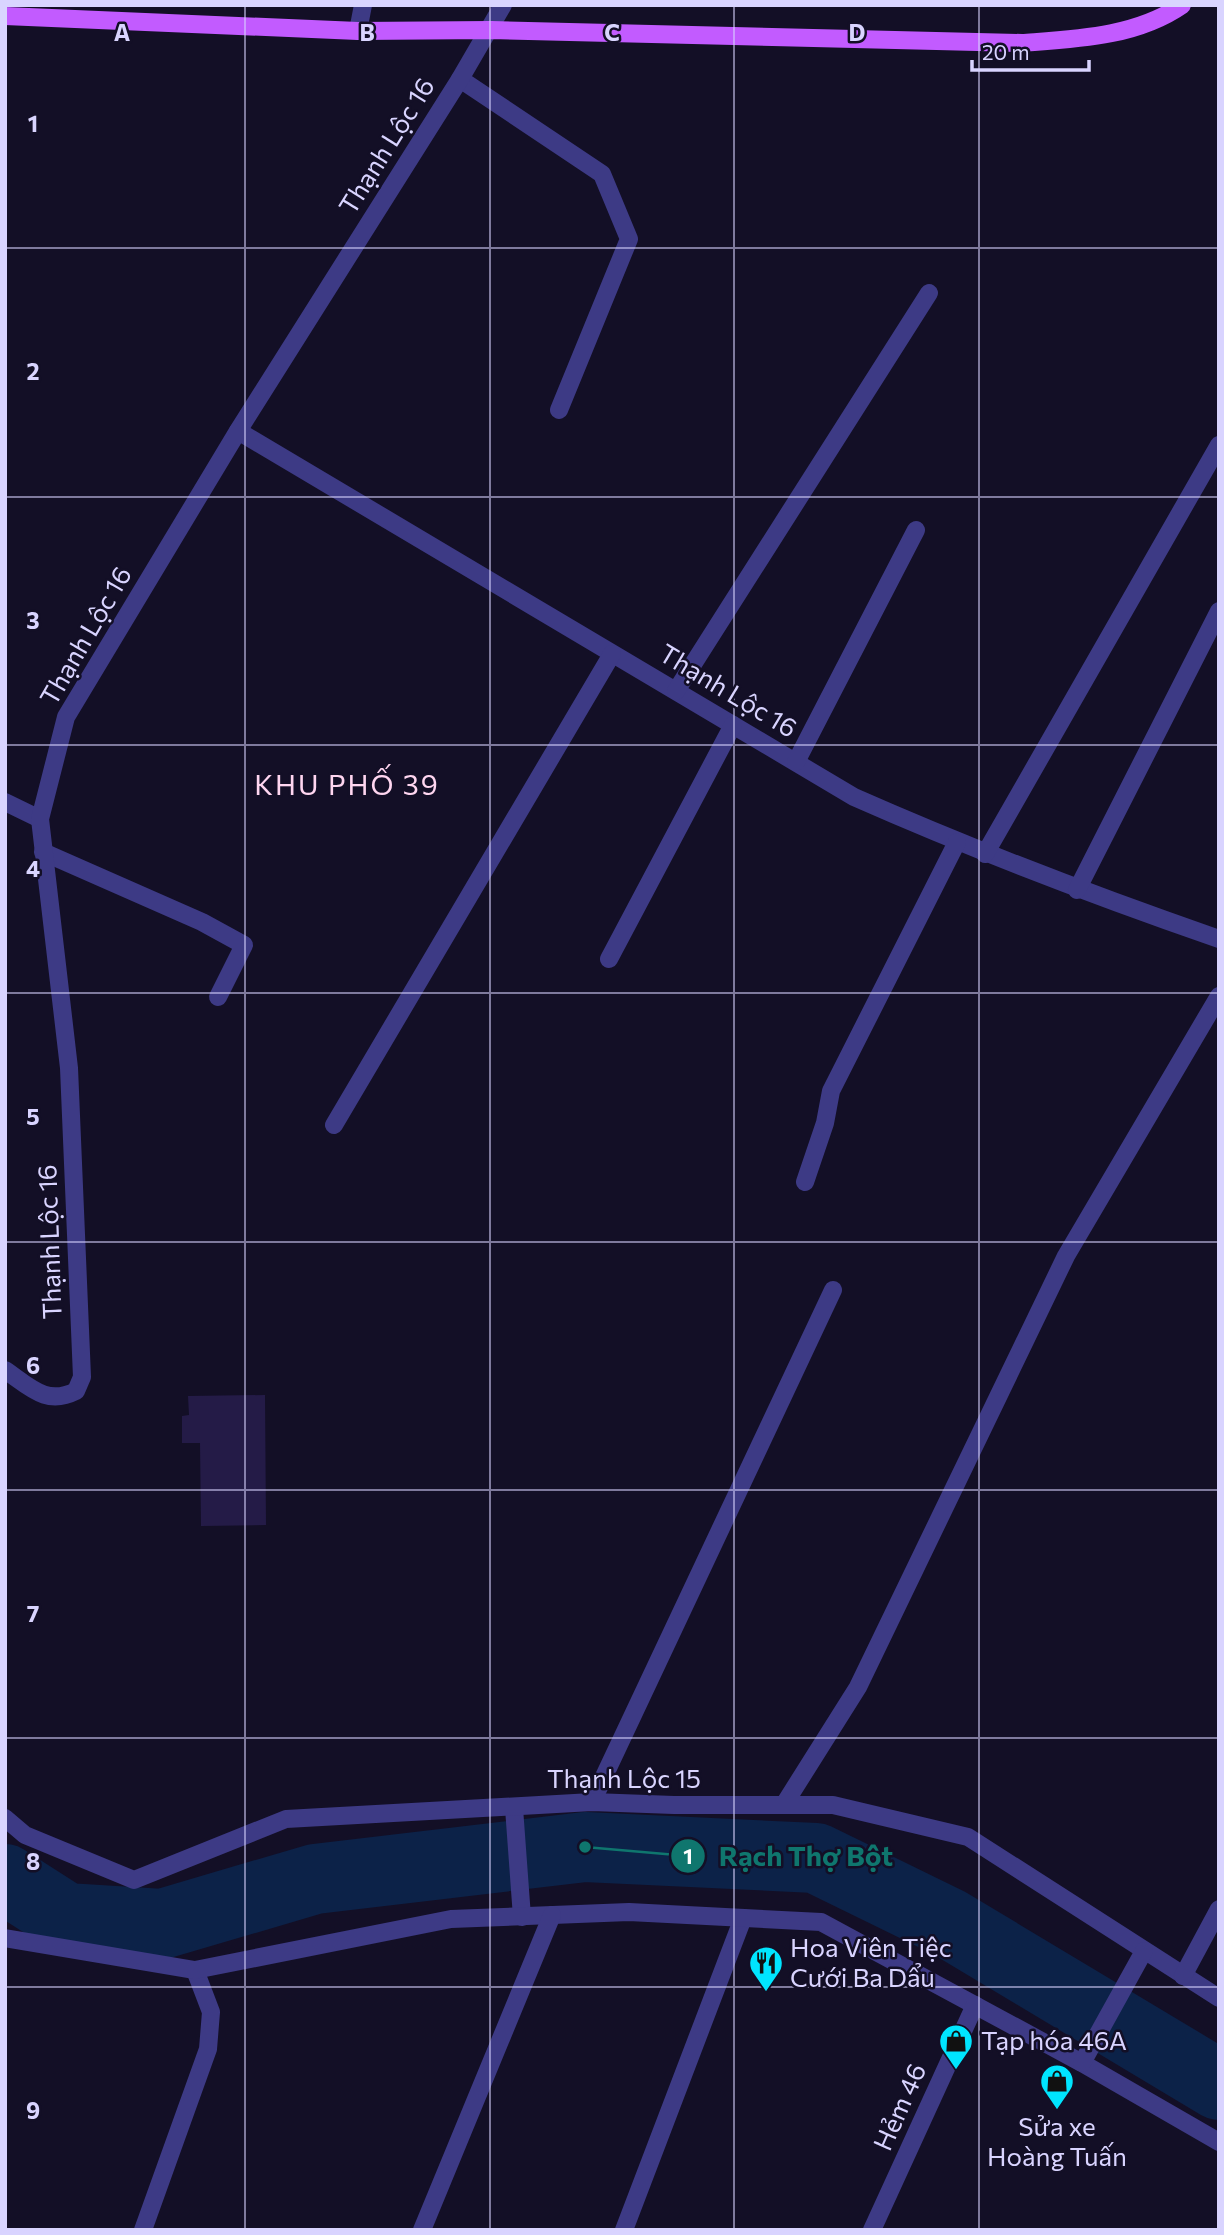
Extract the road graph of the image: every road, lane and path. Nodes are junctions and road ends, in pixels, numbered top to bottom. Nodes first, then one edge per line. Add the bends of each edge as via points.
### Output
1 (363, 5) edge
2 (503, 5) edge
3 (1182, 5) edge
4 (46, 11) edge
5 (5, 16) edge
6 (491, 30) junction
7 (358, 31) junction
8 (460, 79) junction
9 (929, 293) dead end
10 (559, 410) dead end
11 (238, 432) junction
12 (1219, 445) edge
13 (916, 530) dead end
14 (1219, 611) edge
15 (612, 653) junction
16 (676, 691) junction
17 (733, 725) junction
18 (796, 762) junction
19 (5, 802) edge
20 (40, 819) junction
21 (957, 842) junction
22 (43, 852) junction
23 (985, 854) junction
24 (1077, 890) junction
25 (1219, 939) edge
26 (609, 959) dead end
27 (1219, 996) edge
28 (218, 997) dead end
29 (334, 1125) dead end
30 (805, 1182) dead end
31 (833, 1290) dead end
32 (5, 1370) edge
33 (593, 1802) junction
34 (785, 1803) junction
35 (514, 1808) junction
36 (5, 1818) edge
37 (1219, 1909) edge
38 (552, 1915) junction
39 (522, 1917) junction
40 (743, 1918) junction
41 (5, 1938) edge
42 (1144, 1951) junction
43 (195, 1970) junction
44 (1183, 1976) junction
45 (1219, 1998) edge
46 (975, 2005) junction
47 (1082, 2063) junction
48 (1219, 2142) edge
49 (144, 2230) edge
50 (422, 2230) edge
51 (624, 2230) edge
52 (873, 2230) edge

1 - 7 street
2 - 6 street, Thạnh Lộc 16
3 - 6 main road via 1136,26 1096,37 1022,43
4 - 5 main road
4 - 7 main road
6 - 7 main road
6 - 8 street, Thạnh Lộc 16
8 - 10 street via 602,174 629,239
8 - 11 street, Thạnh Lộc 16
9 - 16 street
11 - 15 street, Thạnh Lộc 16
11 - 20 street, Thạnh Lộc 16 via 66,717
12 - 23 street
13 - 18 street
14 - 24 street
15 - 16 street, Thạnh Lộc 16
15 - 29 street
16 - 17 street, Thạnh Lộc 16
17 - 18 street, Thạnh Lộc 16
17 - 26 street
18 - 21 street, Thạnh Lộc 16 via 854,797
19 - 20 street
20 - 22 street, Thạnh Lộc 16
21 - 23 street, Thạnh Lộc 16
21 - 30 street via 831,1091
22 - 28 street via 244,945
22 - 32 street, Thạnh Lộc 16 via 69,1068 82,1377 76,1391 62,1398 41,1395
23 - 24 street, Thạnh Lộc 16
24 - 25 street, Thạnh Lộc 16
27 - 34 street via 1066,1256 858,1687
31 - 33 street
33 - 34 street, Thạnh Lộc 15
33 - 35 street, Thạnh Lộc 15
34 - 42 street, Thạnh Lộc 15 via 833,1805 968,1838
35 - 36 street, Thạnh Lộc 15 via 285,1819 134,1880 25,1835
35 - 39 street
37 - 44 street
38 - 39 street
38 - 40 street via 629,1912
38 - 50 street
39 - 43 street via 451,1919
40 - 46 street via 821,1922
40 - 51 street
41 - 43 street
42 - 44 street, Thạnh Lộc 15
42 - 47 street
43 - 49 street via 211,2012 208,2049
44 - 45 street, Thạnh Lộc 15
46 - 47 street
46 - 52 street, Hẻm 46
47 - 48 street

